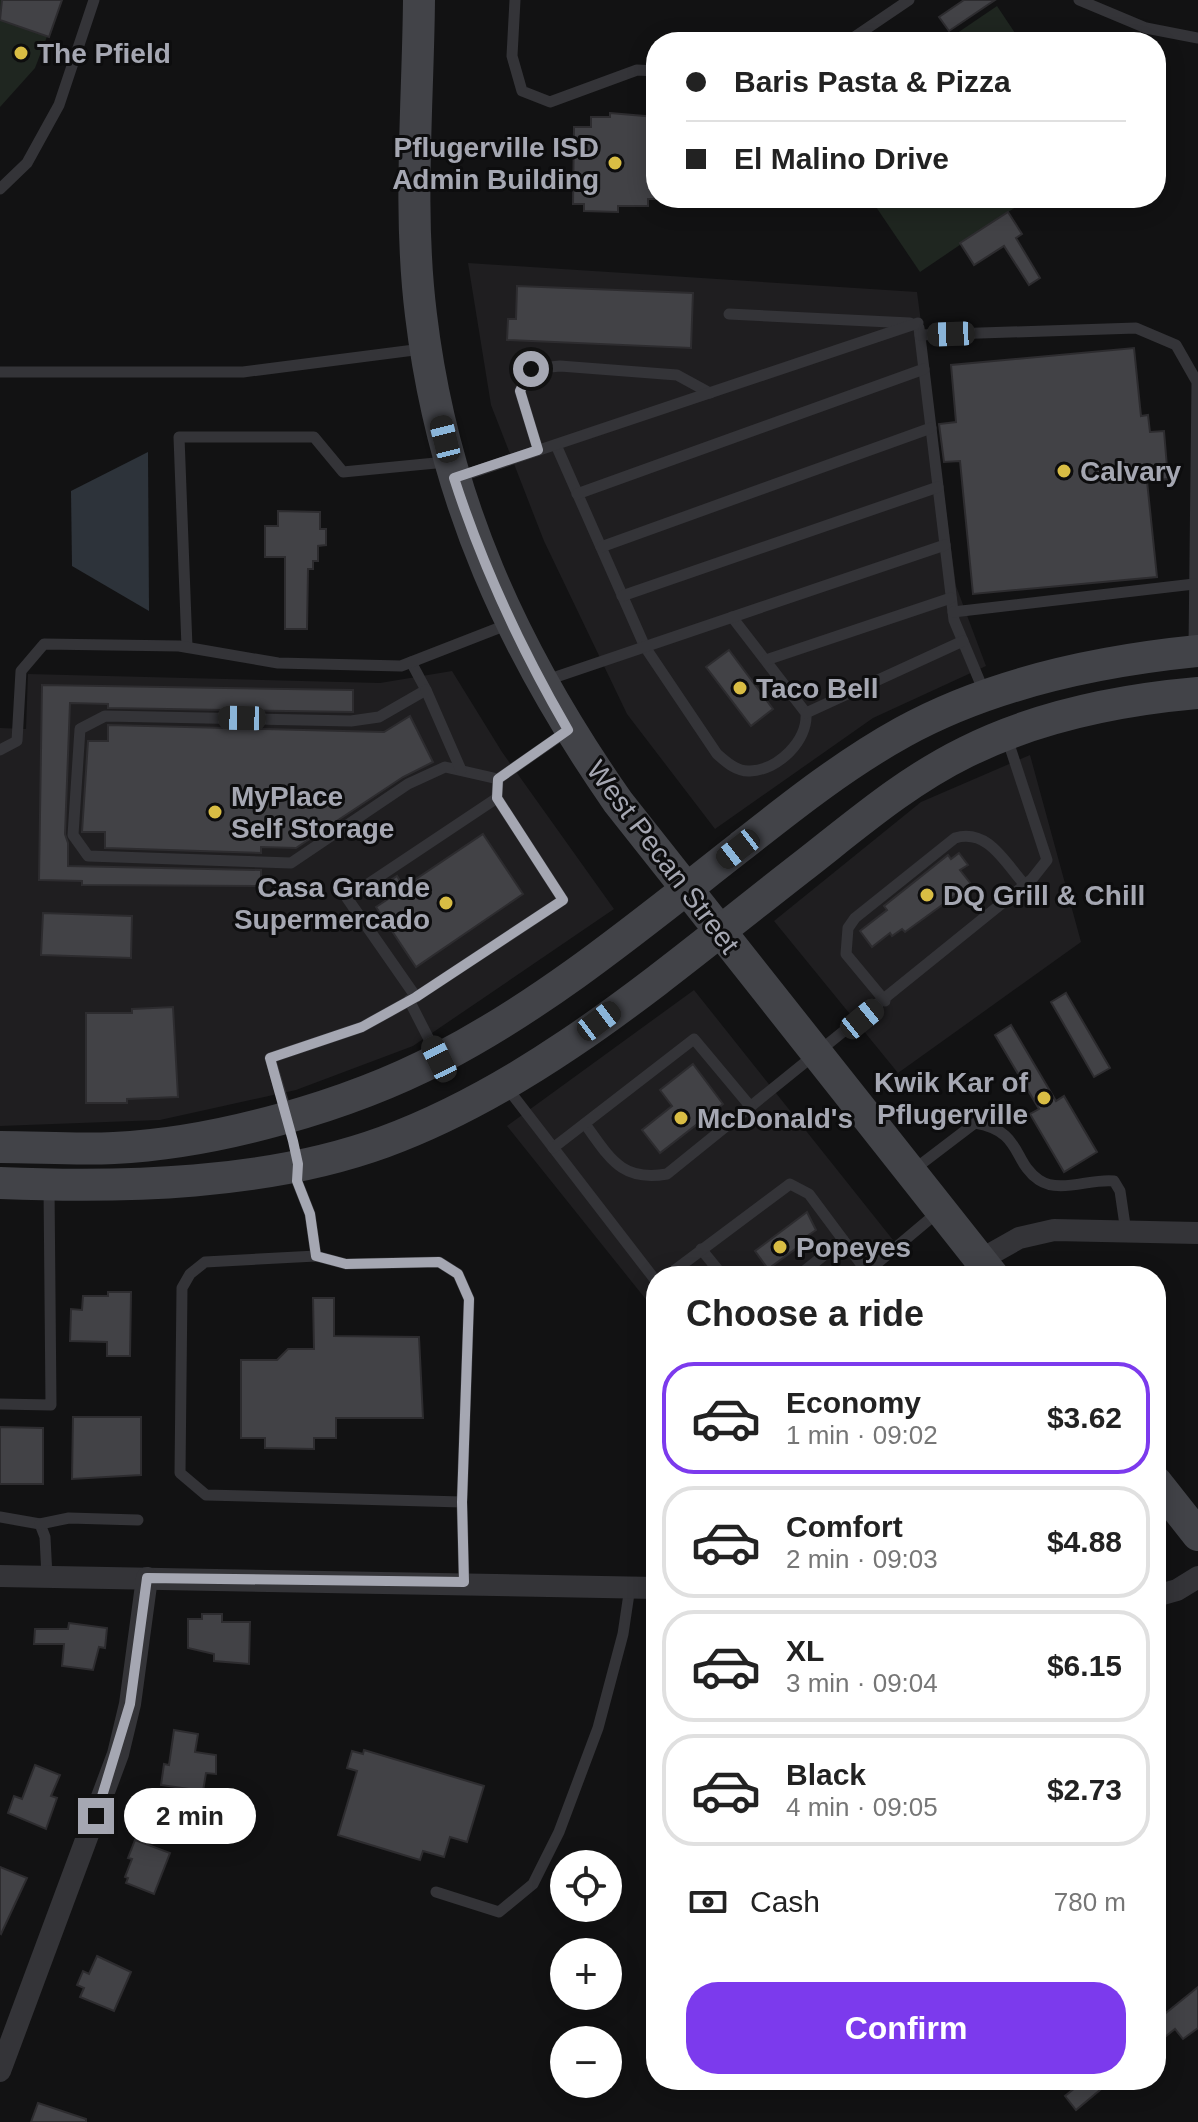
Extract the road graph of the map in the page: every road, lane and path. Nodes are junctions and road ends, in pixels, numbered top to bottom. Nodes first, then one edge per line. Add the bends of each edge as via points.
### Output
1 (94, 0) edge
2 (419, 0) edge
3 (515, 0) edge
4 (909, 0) edge
5 (1079, 0) edge
6 (862, 32) edge
7 (1198, 38) edge
8 (646, 70) edge
9 (0, 189) edge
10 (729, 314) dead end
11 (919, 329) junction
12 (427, 349) junction
13 (924, 369) junction
14 (0, 372) edge
15 (710, 393) junction
16 (931, 428) junction
17 (556, 445) junction
18 (538, 450) junction
19 (452, 470) junction
20 (938, 487) junction
21 (577, 494) junction
22 (945, 545) junction
23 (601, 547) junction
24 (1194, 584) junction
25 (622, 596) junction
26 (951, 598) junction
27 (953, 612) junction
28 (732, 617) junction
29 (509, 624) junction
30 (963, 641) junction
31 (187, 647) junction
32 (645, 647) junction
33 (1196, 652) edge
34 (766, 660) junction
35 (411, 662) junction
36 (540, 683) junction
37 (426, 690) junction
38 (1198, 693) edge
39 (986, 696) junction
40 (806, 713) junction
41 (568, 730) junction
42 (1006, 734) junction
43 (0, 750) edge
44 (461, 770) junction
45 (498, 779) junction
46 (497, 798) junction
47 (1025, 885) junction
48 (687, 888) junction
49 (720, 930) junction
50 (412, 999) junction
51 (885, 1001) junction
52 (817, 1056) junction
53 (439, 1059) junction
54 (503, 1083) junction
55 (750, 1106) junction
56 (288, 1118) junction
57 (585, 1124) junction
58 (0, 1147) edge
59 (553, 1148) junction
60 (298, 1164) junction
61 (910, 1173) junction
62 (0, 1183) edge
63 (49, 1185) junction
64 (940, 1210) junction
65 (1126, 1232) junction
66 (1198, 1233) edge
67 (843, 1240) junction
68 (701, 1249) junction
69 (316, 1256) junction
70 (680, 1266) edge
71 (715, 1266) edge
72 (810, 1266) edge
73 (860, 1266) edge
74 (876, 1266) edge
75 (985, 1266) edge
76 (989, 1266) edge
77 (646, 1268) edge
78 (0, 1404) edge
79 (1166, 1495) edge
80 (462, 1502) junction
81 (0, 1517) edge
82 (138, 1520) dead end
83 (40, 1524) junction
84 (1198, 1535) edge
85 (0, 1576) edge
86 (47, 1577) junction
87 (1198, 1577) edge
88 (147, 1578) junction
89 (464, 1582) junction
90 (630, 1587) junction
91 (646, 1588) edge
92 (1166, 1593) edge
93 (436, 1892) dead end
94 (0, 2071) edge

1 - 9 lane via 59,105 27,163
2 - 12 main road, West Pecan Street via 416,236
3 - 8 lane via 512,56 522,91 550,102
4 - 6 lane
5 - 7 lane via 1146,28
10 - 11 lane
11 - 13 lane
11 - 15 lane
11 - 24 lane via 1136,328 1176,345 1197,382
12 - 14 lane via 243,372
12 - 19 main road, West Pecan Street
13 - 16 lane
13 - 21 lane
15 - 17 lane
15 - 18 lane via 677,375 560,366 531,369 520,391
16 - 20 lane
16 - 23 lane
17 - 18 lane
17 - 21 lane
18 - 19 lane
19 - 29 main road, West Pecan Street
19 - 31 lane via 343,472 314,437 179,437
20 - 22 lane
20 - 25 lane
21 - 23 lane
22 - 26 lane
22 - 28 lane
23 - 25 lane
24 - 27 lane
24 - 33 lane
25 - 32 lane
26 - 27 lane
26 - 34 lane
27 - 30 lane
28 - 32 lane
28 - 34 lane
29 - 35 lane
29 - 36 main road, West Pecan Street
30 - 39 lane
30 - 40 lane
31 - 35 lane via 278,663
31 - 43 lane via 44,644 21,671 17,741
32 - 36 lane
32 - 40 lane via 729,765 747,772 769,767 802,736
33 - 39 main road via 1084,668
34 - 40 lane
35 - 37 lane
36 - 41 main road, West Pecan Street
37 - 44 lane
37 - 44 lane via 379,717 351,721 105,716 85,724 80,729 73,835 88,856 291,863 408,784 445,767
38 - 42 main road via 1107,704
39 - 42 main road
39 - 48 main road via 905,730 863,755
41 - 45 lane
41 - 48 main road, West Pecan Street
42 - 47 lane via 1047,860
42 - 49 main road via 901,790
44 - 45 lane
45 - 46 lane
46 - 50 lane via 347,898
46 - 50 lane via 563,900
47 - 51 lane
47 - 51 lane via 984,839 970,833 955,838 855,918 848,928 846,954
48 - 49 main road, West Pecan Street
48 - 53 main road via 570,977
49 - 52 main road, West Pecan Street
49 - 54 main road via 599,1021
50 - 53 lane
50 - 56 lane via 362,1027 270,1058
51 - 52 lane
52 - 55 lane
52 - 61 main road, West Pecan Street
53 - 56 main road via 364,1093
54 - 59 lane
54 - 60 main road via 383,1142
55 - 57 lane via 678,1168 652,1177 637,1177 622,1168
55 - 57 lane via 694,1039
56 - 58 main road via 115,1148
56 - 60 main road
57 - 59 lane
59 - 77 lane
60 - 63 main road via 216,1178
60 - 69 lane via 297,1181 310,1214
61 - 64 main road, West Pecan Street
61 - 65 lane via 975,1123 992,1126 1010,1140 1038,1180 1056,1186 1114,1181
62 - 63 main road
63 - 78 lane via 51,1405
64 - 74 lane
64 - 75 main road, West Pecan Street
65 - 66 street
65 - 76 street via 1054,1230 1019,1238
67 - 68 lane via 809,1194 790,1184
67 - 72 lane
67 - 73 lane
68 - 70 lane
68 - 71 lane
69 - 80 lane via 346,1264 439,1262 458,1274 469,1299
69 - 80 lane via 205,1262 190,1274 182,1288 180,1473 206,1495
79 - 84 main road
80 - 89 lane
81 - 83 lane
82 - 83 lane via 69,1518
83 - 86 lane
85 - 86 street
86 - 88 street
87 - 92 street
88 - 89 street
88 - 94 street via 118,1754
89 - 90 street
90 - 91 street
90 - 93 lane via 598,1728 533,1884 499,1912

